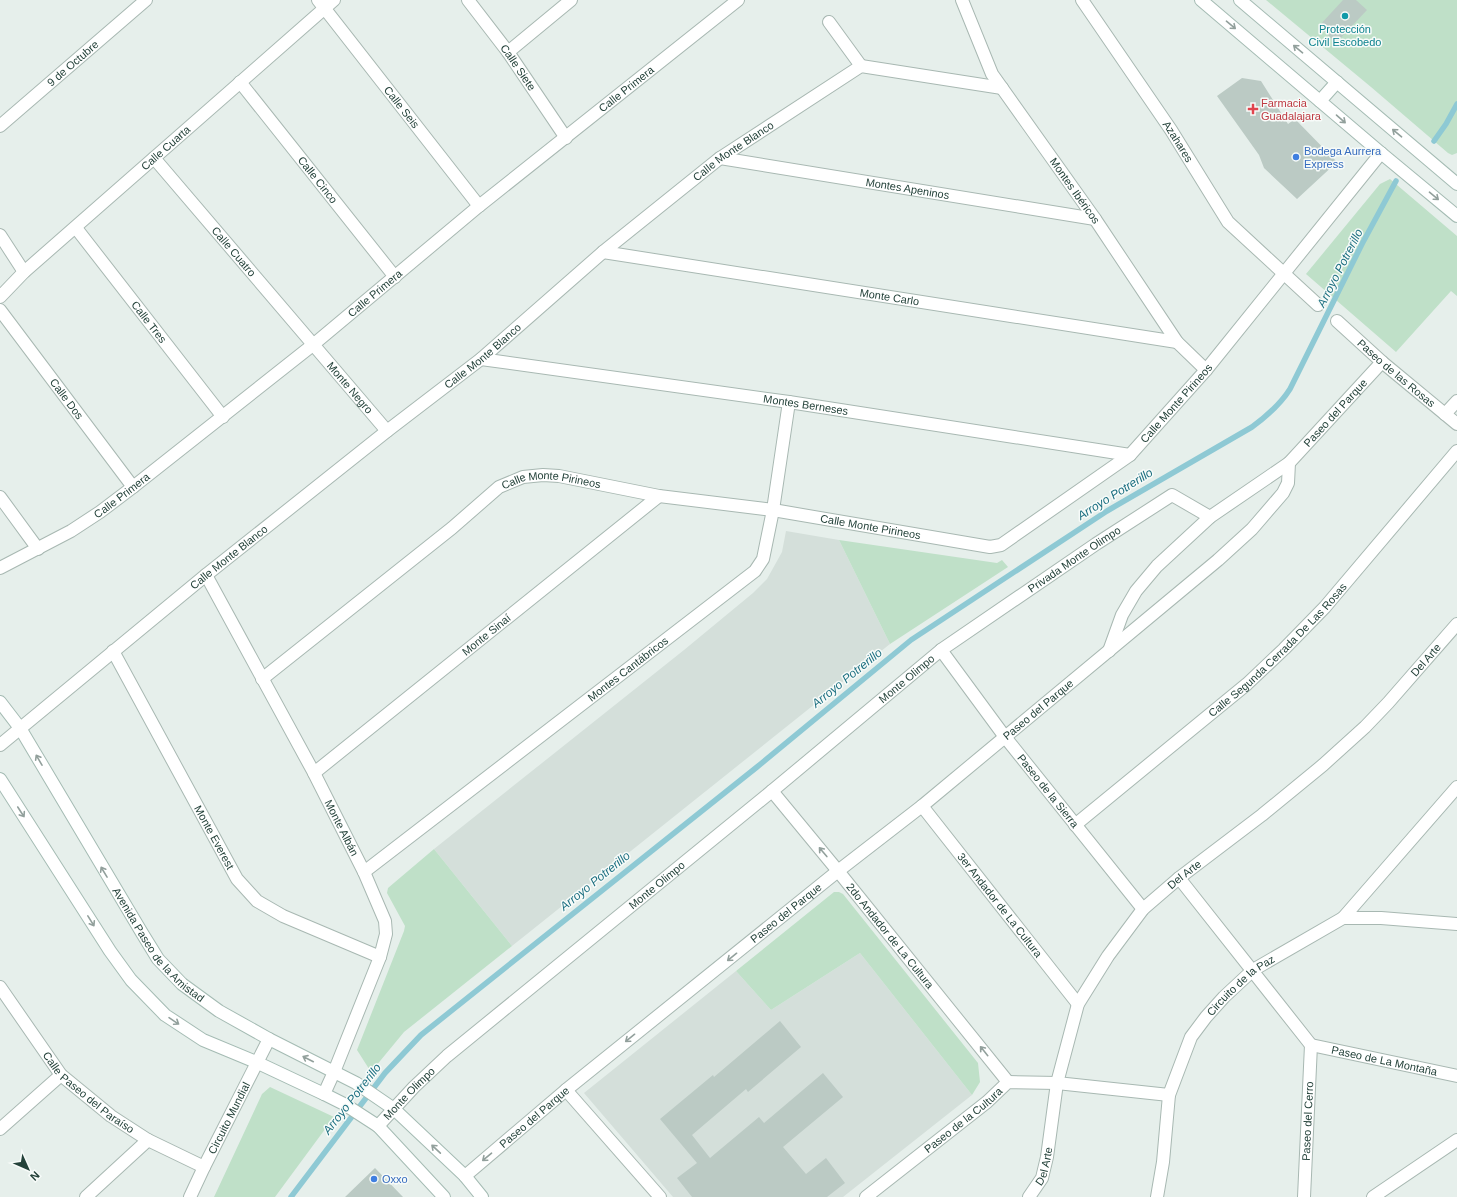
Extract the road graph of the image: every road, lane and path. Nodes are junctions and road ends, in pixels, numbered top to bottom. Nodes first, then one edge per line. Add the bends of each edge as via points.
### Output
1 (146, 0) edge
2 (334, 0) edge
3 (468, 0) edge
4 (572, 0) edge
5 (738, 0) edge
6 (962, 0) edge
7 (1082, 0) edge
8 (1201, 0) edge
9 (1240, 0) edge
10 (321, 4) edge
11 (829, 22) dead end
12 (508, 52) junction
13 (861, 66) junction
14 (240, 82) junction
15 (1338, 82) junction
16 (1002, 88) junction
17 (1320, 101) junction
18 (0, 126) edge
19 (566, 138) junction
20 (1381, 153) junction
21 (154, 158) junction
22 (720, 158) junction
23 (1456, 181) edge
24 (479, 206) junction
25 (1457, 216) edge
26 (1095, 219) junction
27 (76, 228) junction
28 (0, 235) edge
29 (603, 252) junction
30 (24, 272) junction
31 (1285, 274) junction
32 (395, 277) junction
33 (0, 297) edge
34 (1318, 304) dead end
35 (0, 310) edge
36 (1337, 322) dead end
37 (1177, 342) junction
38 (314, 344) junction
39 (480, 359) junction
40 (1382, 362) junction
41 (1206, 370) junction
42 (1457, 401) edge
43 (788, 402) junction
44 (1445, 414) junction
45 (223, 417) junction
46 (1457, 424) edge
47 (387, 430) junction
48 (1457, 451) edge
49 (1130, 455) junction
50 (1289, 463) junction
51 (133, 487) junction
52 (659, 496) junction
53 (0, 497) edge
54 (773, 510) junction
55 (1210, 517) junction
56 (38, 549) junction
57 (0, 568) edge
58 (206, 575) junction
59 (1457, 624) edge
60 (941, 650) junction
61 (113, 651) junction
62 (1108, 652) junction
63 (262, 679) junction
64 (0, 702) edge
65 (20, 728) junction
66 (1005, 737) junction
67 (0, 745) edge
68 (314, 773) junction
69 (0, 779) edge
70 (1457, 787) edge
71 (772, 791) junction
72 (922, 806) junction
73 (1074, 825) junction
74 (838, 871) junction
75 (364, 872) junction
76 (1179, 878) junction
77 (1143, 910) junction
78 (1343, 918) junction
79 (1457, 924) edge
80 (380, 957) junction
81 (1253, 970) junction
82 (0, 987) edge
83 (1078, 1004) junction
84 (269, 1039) junction
85 (1311, 1045) junction
86 (256, 1062) junction
87 (334, 1072) junction
88 (61, 1075) junction
89 (1457, 1076) edge
90 (1008, 1082) junction
91 (1057, 1083) junction
92 (566, 1090) junction
93 (324, 1094) junction
94 (1169, 1095) junction
95 (394, 1109) junction
96 (378, 1126) junction
97 (0, 1129) edge
98 (148, 1140) junction
99 (1457, 1140) edge
100 (204, 1167) junction
101 (465, 1176) junction
102 (86, 1197) edge
103 (190, 1197) edge
104 (444, 1197) edge
105 (482, 1197) edge
106 (660, 1197) edge
107 (866, 1197) edge
108 (1029, 1197) edge
109 (1157, 1197) edge
110 (1304, 1197) edge
111 (1373, 1197) edge

1 - 18 street, 9 de Octubre
2 - 10 street, Calle Cuarta
3 - 12 street, Calle Siete
4 - 12 street
5 - 19 street, Calle Primera
6 - 16 street, Montes Ibéricos via 992,74
7 - 31 street, Azahares via 1171,130 1228,222
8 -> 17 street
15 -> 9 street
10 - 14 street, Calle Cuarta
10 - 24 street, Calle Seis
11 - 13 street
12 - 19 street, Calle Siete
13 - 16 street
13 - 22 street, Calle Monte Blanco
14 - 21 street, Calle Cuarta
14 - 32 street, Calle Cinco
15 - 17 street
23 -> 15 street
16 - 26 street, Montes Ibéricos
17 -> 20 street
19 - 24 street, Calle Primera
20 -> 25 street
20 - 31 street, Calle Monte Pirineos
21 - 27 street, Calle Cuarta
21 - 38 street, Calle Cuatro
22 - 26 street, Montes Apeninos
22 - 29 street, Calle Monte Blanco
24 - 32 street, Calle Primera
26 - 37 street, Montes Ibéricos
27 - 30 street, Calle Cuarta
27 - 45 street, Calle Tres
28 - 30 street
29 - 37 street, Monte Carlo
29 - 39 street, Calle Monte Blanco
30 - 33 street, Calle Cuarta
31 - 34 street, Azahares
31 - 41 street, Calle Monte Pirineos
32 - 38 street, Calle Primera
35 - 51 street, Calle Dos
36 - 40 street, Paseo de las Rosas
37 - 41 street, Montes Ibéricos
38 - 45 street, Calle Primera
38 - 47 street, Monte Negro
39 - 43 street, Montes Berneses
39 - 47 street, Calle Monte Blanco
40 - 44 street, Paseo de las Rosas
40 - 50 street, Paseo del Parque
41 - 49 street, Calle Monte Pirineos
42 - 44 street
43 - 49 street, Montes Berneses
43 - 54 street, Montes Cantábricos
44 - 46 street, Paseo de las Rosas
45 - 51 street, Calle Primera
47 - 58 street, Calle Monte Blanco
48 - 73 street, Calle Segunda Cerrada De Las Rosas via 1324,607 1284,649 1247,684
49 - 54 street, Calle Monte Pirineos via 1010,540 996,547
50 - 55 street, Paseo del Parque
50 - 62 street, Paseo del Parque via 1286,489 1252,529
51 - 56 street, Calle Primera via 71,531
52 - 54 street, Calle Monte Pirineos
52 - 63 street, Calle Monte Pirineos via 559,476 542,475 523,476 499,487 452,528
52 - 68 street, Monte Sinaí
53 - 56 street
54 - 75 street, Montes Cantábricos via 763,559 755,571
55 - 60 street, Privada Monte Olimpo via 1172,495
55 - 62 street, Paseo del Parque via 1157,566 1136,591 1122,615
56 - 57 street, Calle Primera
58 - 61 street, Calle Monte Blanco
58 - 63 street, Monte Albán
59 - 76 street, Del Arte via 1388,703 1329,760
60 - 66 street, Paseo de la Sierra
60 - 71 street, Monte Olimpo
61 - 65 street, Calle Monte Blanco
61 - 80 street, Monte Everest via 237,879 258,900 283,916
62 - 66 street, Paseo del Parque
63 - 68 street, Monte Albán
64 - 65 street, Avenida Paseo de la Amistad
65 - 67 street, Calle Monte Blanco
84 -> 65 street, Avenida Paseo de la Amistad via 219,1011 182,984 158,959
66 - 72 street, Paseo del Parque
66 - 73 street, Paseo de la Sierra
68 - 75 street, Monte Albán
69 -> 86 street via 131,980 165,1014 203,1040
70 - 78 street
74 -> 71 street, 2do Andador de La Cultura
71 - 95 street, Monte Olimpo via 447,1056
72 - 74 street, Paseo del Parque
72 - 83 street, 3er Andador de La Cultura
73 - 77 street, Paseo de la Sierra
90 -> 74 street, 2do Andador de La Cultura
74 -> 92 street, Paseo del Parque
75 - 80 street, Monte Albán via 385,921 386,934
76 - 77 street, Del Arte
76 - 81 street
77 - 83 street, Del Arte via 1108,956
78 - 79 street
78 - 81 street, Circuito de la Paz
80 - 87 street, Monte Albán
81 - 85 street
81 - 94 street, Circuito de la Paz via 1224,997 1191,1037
82 - 88 street, Calle Paseo del Paraíso
83 - 91 street, Del Arte
84 - 86 street, Circuito Mundial
87 -> 84 street, Avenida Paseo de la Amistad
85 - 89 street, Paseo de La Montaña
85 - 110 street, Paseo del Cerro
86 - 93 street
86 - 100 street, Circuito Mundial
87 - 93 street, Monte Albán
87 - 95 street, Avenida Paseo de la Amistad via 356,1083
88 - 97 street
88 - 98 street, Calle Paseo del Paraíso via 111,1116
90 - 91 street, Paseo de la Cultura
90 - 107 street, Paseo de la Cultura via 987,1102
91 - 94 street, Paseo de la Cultura
91 - 108 street, Del Arte via 1044,1171
92 -> 101 street, Paseo del Parque
92 - 106 street
93 - 96 street
94 - 109 street, Circuito de la Paz
95 - 96 street, Monte Olimpo
101 -> 95 street, Avenida Paseo de la Amistad
96 - 104 street
98 - 100 street, Calle Paseo del Paraíso
98 - 102 street
99 - 111 street
100 - 103 street, Circuito Mundial
101 - 105 street, Avenida Paseo de la Amistad

